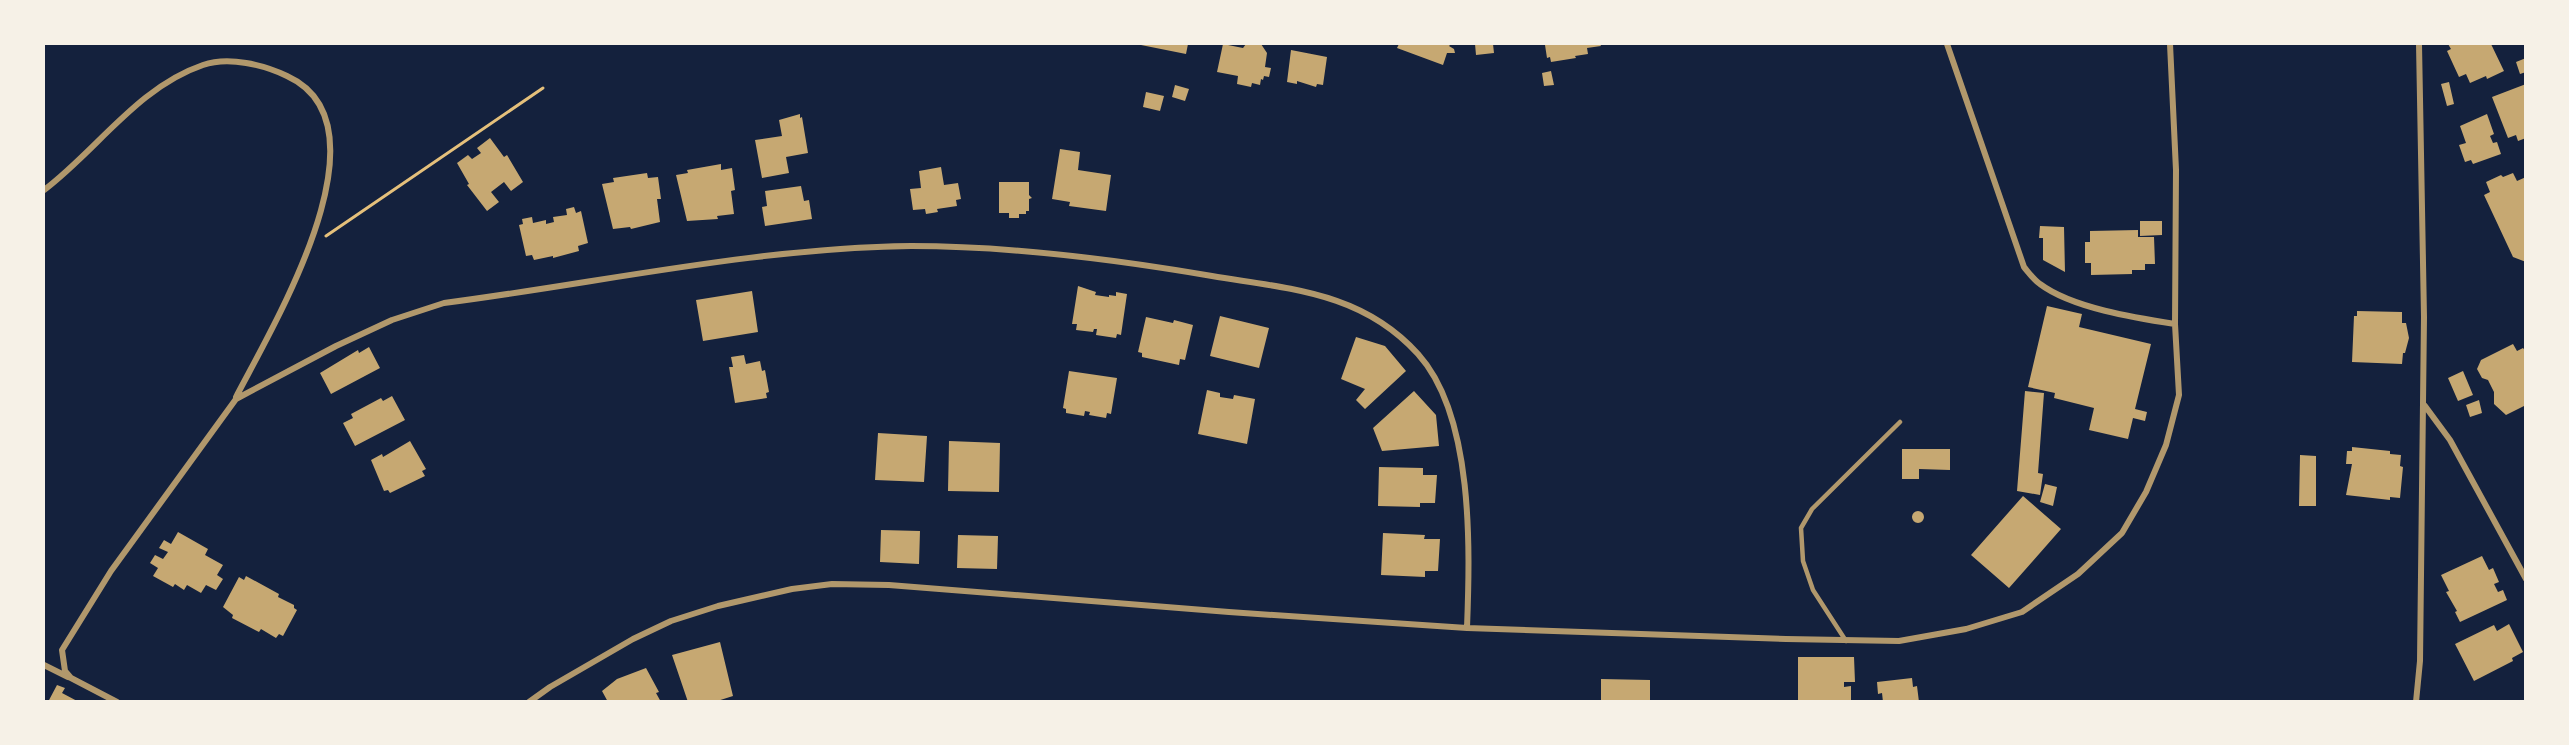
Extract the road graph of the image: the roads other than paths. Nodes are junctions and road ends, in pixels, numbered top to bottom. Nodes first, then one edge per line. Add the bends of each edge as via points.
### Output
1 (1947, 44) edge
2 (2170, 44) edge
3 (2419, 44) edge
4 (44, 190) edge
5 (2175, 324) junction
6 (236, 399) junction
7 (2424, 405) junction
8 (1900, 422) dead end
9 (2526, 579) edge
10 (1467, 628) junction
11 (1846, 640) junction
12 (44, 665) edge
13 (71, 678) junction
14 (117, 702) edge
15 (529, 702) edge
16 (2416, 702) edge

1 - 5 street via 2024,267 2040,284 2084,304
2 - 5 street via 2176,170
3 - 7 street
4 - 6 street via 142,100 205,64 243,62 270,68 303,83 320,102 331,134 322,211 309,248
5 - 11 street via 2179,395 2166,445 2146,492 2122,533 2078,574 2022,612 1966,629 1899,641
6 - 10 street via 392,320 444,303 809,252 908,246 986,247 1090,258 1313,293 1361,309 1394,332 1419,355 1442,391 1456,432 1463,478
6 - 13 street via 79,619 62,650 65,671
7 - 9 street via 2450,440
7 - 16 street
8 - 11 lane via 1812,509 1801,528 1803,561 1813,590
10 - 11 street
10 - 15 street via 832,584 718,606 671,621 624,644
12 - 13 street
13 - 14 street

